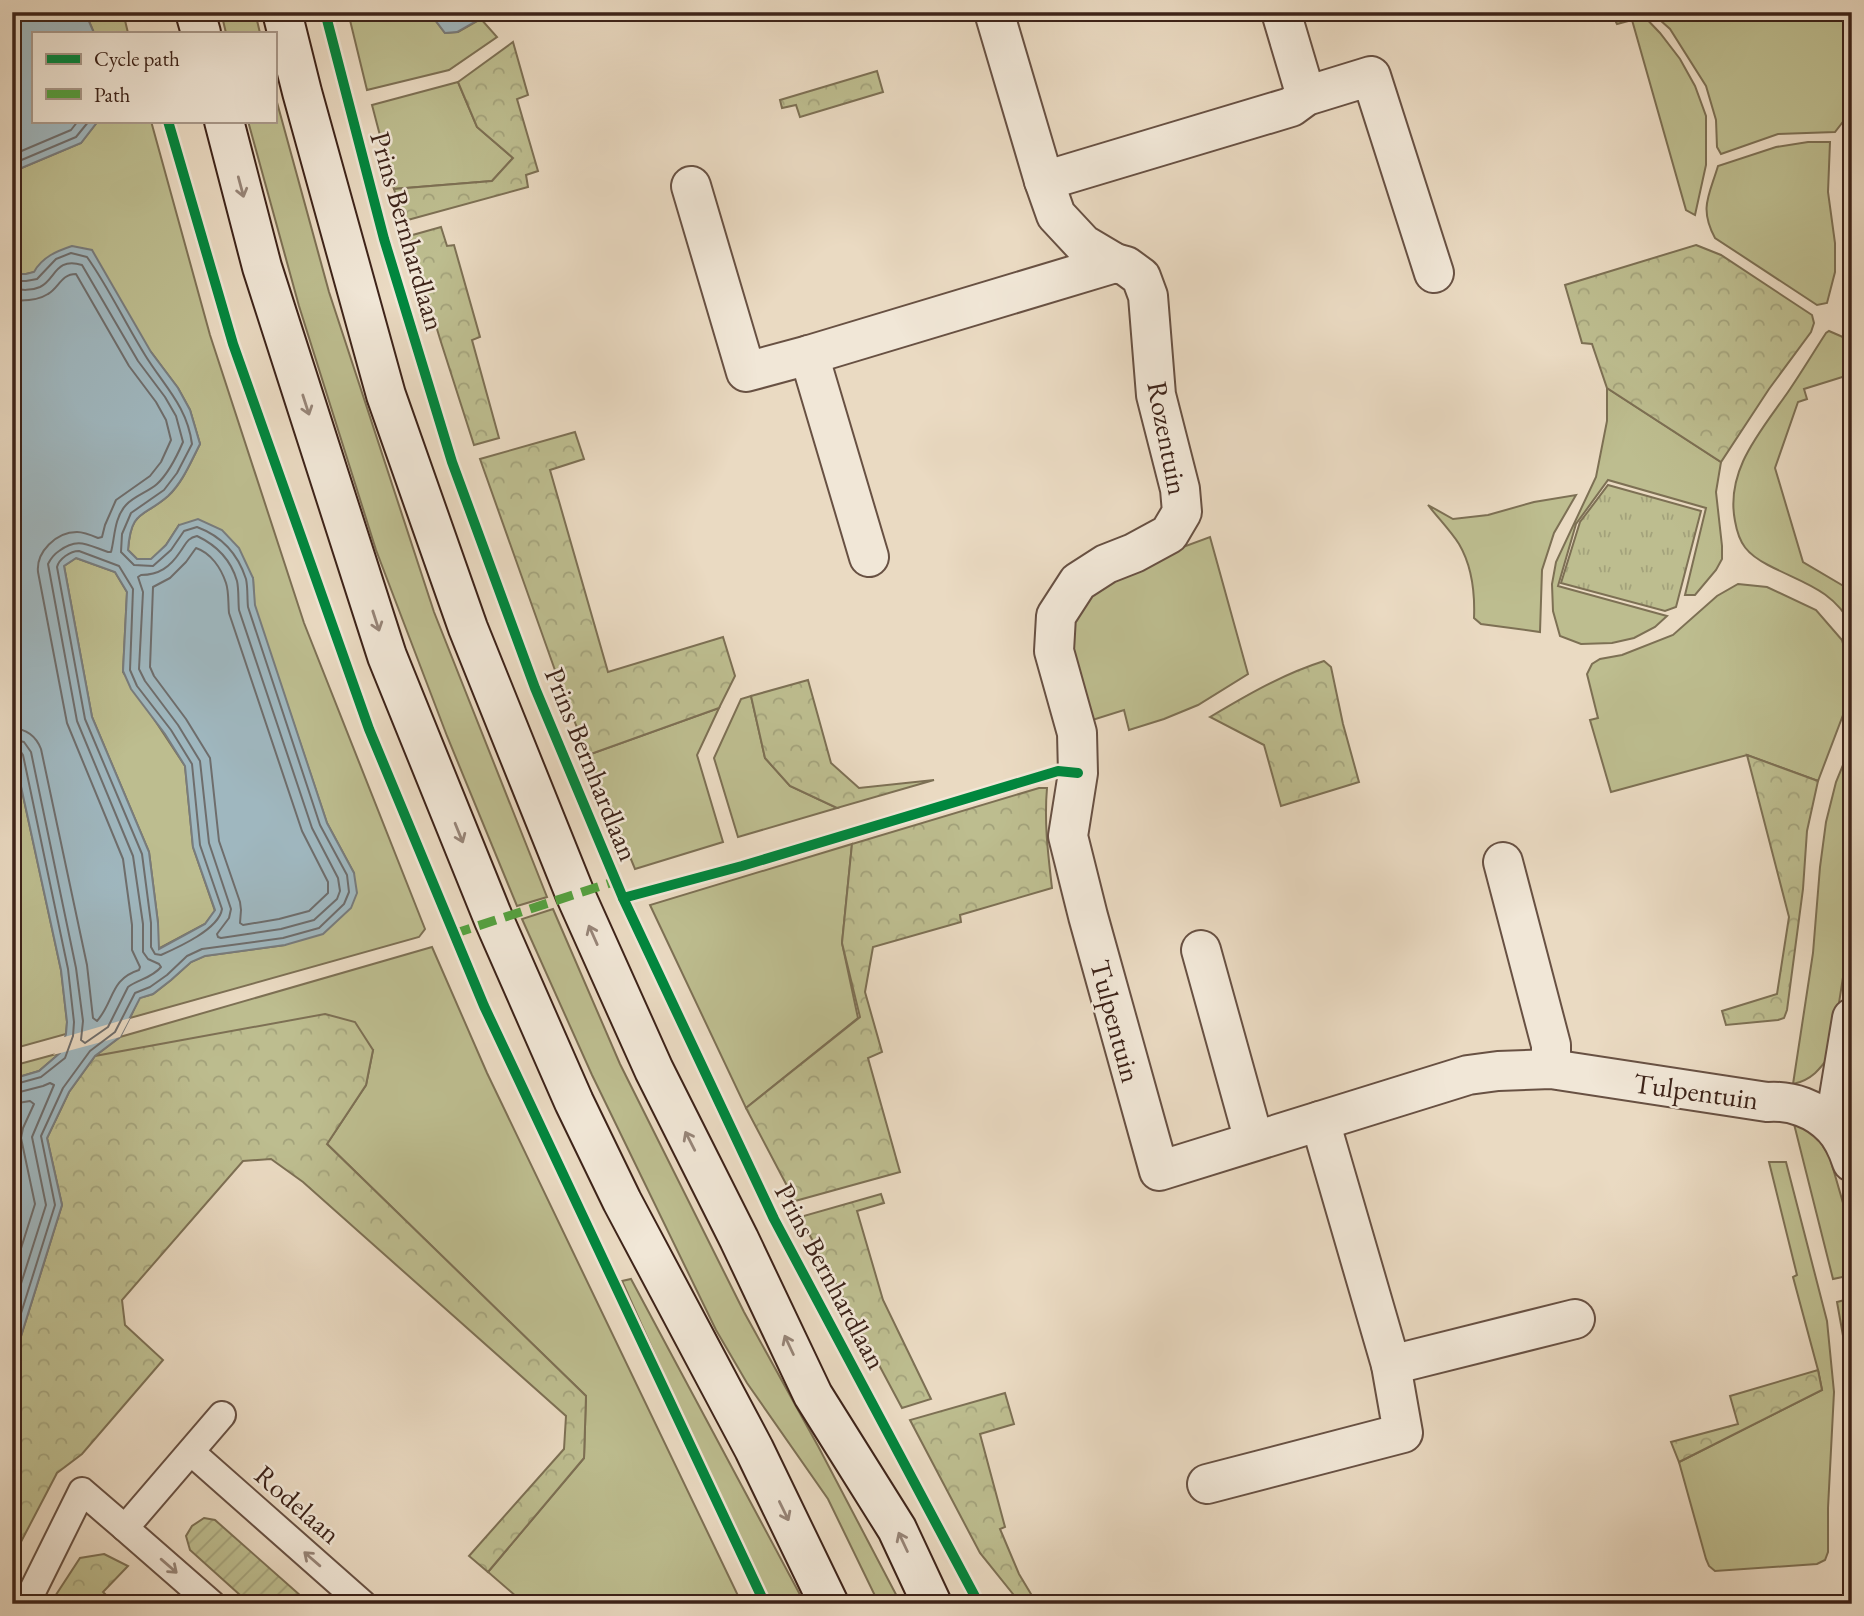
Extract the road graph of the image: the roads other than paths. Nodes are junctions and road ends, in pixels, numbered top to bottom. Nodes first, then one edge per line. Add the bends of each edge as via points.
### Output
1 (195, 12) edge
2 (282, 12) edge
3 (994, 12) edge
4 (1281, 12) edge
5 (201, 32) edge
6 (1306, 96) junction
7 (224, 122) edge
8 (1044, 181) junction
9 (691, 186) dead end
10 (1115, 263) junction
11 (1434, 273) dead end
12 (809, 355) junction
13 (869, 557) dead end
14 (1078, 773) joint
15 (1503, 862) dead end
16 (1201, 950) dead end
17 (1852, 1018) edge
18 (1551, 1069) junction
19 (1320, 1121) junction
20 (1834, 1127) junction
21 (1254, 1141) junction
22 (1852, 1162) edge
23 (1575, 1319) dead end
24 (1391, 1365) junction
25 (222, 1415) dead end
26 (191, 1452) junction
27 (1208, 1484) dead end
28 (125, 1528) junction
29 (26, 1604) edge
30 (212, 1604) edge
31 (363, 1604) edge
32 (830, 1604) edge
33 (932, 1604) edge

1 - 5 street
33 -> 2 street via 897,1529 813,1395 654,1070 575,894 468,628 386,395
3 - 8 street, Rozentuin
4 - 6 street
6 - 8 street via 1290,107
6 - 11 street via 1371,76
7 -> 32 street via 262,267 387,656 494,920 622,1201 754,1449
8 - 10 street, Rozentuin via 1056,215 1083,244
9 - 12 street via 746,372
10 - 12 street
10 - 14 street, Rozentuin via 1141,277 1148,296 1156,395 1182,512 1169,534 1078,582 1056,616 1054,651 1077,733
12 - 13 street
14 - 21 street, Tulpentuin via 1068,836 1159,1171
15 - 18 street via 1550,1045
16 - 21 street
17 - 20 street
18 - 19 street, Tulpentuin via 1468,1074
18 - 20 street, Tulpentuin via 1779,1101 1805,1107
19 - 21 street, Tulpentuin
19 - 24 street
20 - 22 street, Tulpentuin
23 - 24 street
24 - 27 street via 1403,1433
25 - 26 lane
26 - 28 lane
31 -> 26 lane, Rodelaan
28 - 29 lane via 82,1491
28 -> 30 lane

